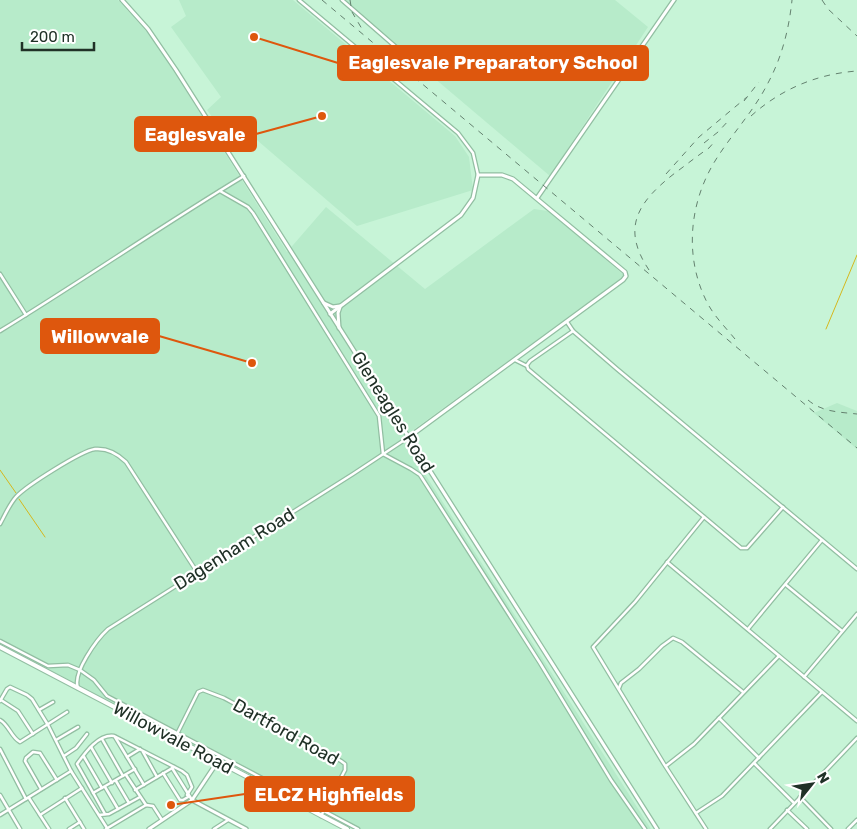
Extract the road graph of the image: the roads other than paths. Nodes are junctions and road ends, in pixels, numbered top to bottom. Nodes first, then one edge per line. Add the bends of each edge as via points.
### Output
1 (122, 0) edge
2 (299, 0) edge
3 (342, 0) edge
4 (674, 0) edge
5 (420, 68) dead end
6 (244, 176) junction
7 (478, 176) junction
8 (220, 191) junction
9 (537, 198) junction
10 (0, 274) edge
11 (322, 301) junction
12 (340, 306) junction
13 (330, 314) junction
14 (26, 315) junction
15 (567, 322) junction
16 (339, 328) junction
17 (0, 331) edge
18 (573, 331) junction
19 (514, 359) junction
20 (527, 366) junction
21 (409, 437) junction
22 (383, 454) junction
23 (783, 507) junction
24 (704, 517) junction
25 (0, 524) edge
26 (822, 540) junction
27 (667, 562) junction
28 (857, 568) edge
29 (197, 572) junction
30 (786, 585) junction
31 (857, 614) edge
32 (748, 629) junction
33 (842, 631) junction
34 (0, 641) edge
35 (0, 647) edge
36 (779, 656) junction
37 (80, 670) junction
38 (76, 677) junction
39 (804, 677) junction
40 (67, 682) junction
41 (78, 688) junction
42 (619, 688) junction
43 (743, 692) junction
44 (822, 692) junction
45 (0, 700) edge
46 (53, 702) dead end
47 (39, 711) junction
48 (67, 712) dead end
49 (719, 718) junction
50 (0, 720) edge
51 (857, 721) edge
52 (48, 725) junction
53 (78, 727) dead end
54 (87, 734) dead end
55 (177, 734) junction
56 (33, 735) junction
57 (114, 736) junction
58 (857, 738) edge
59 (102, 739) junction
60 (56, 740) junction
61 (91, 748) junction
62 (0, 749) edge
63 (142, 750) junction
64 (64, 756) junction
65 (83, 756) junction
66 (128, 757) junction
67 (759, 758) junction
68 (218, 761) junction
69 (755, 764) junction
70 (666, 766) junction
71 (172, 767) junction
72 (135, 769) junction
73 (71, 770) junction
74 (163, 773) junction
75 (125, 776) junction
76 (157, 777) junction
77 (57, 780) junction
78 (116, 781) junction
79 (112, 783) junction
80 (144, 785) junction
81 (82, 788) junction
82 (103, 788) junction
83 (42, 790) junction
84 (135, 790) junction
85 (93, 793) junction
86 (0, 795) edge
87 (87, 795) junction
88 (188, 796) junction
89 (140, 797) junction
90 (800, 797) junction
91 (65, 798) junction
92 (1, 799) edge
93 (28, 799) junction
94 (192, 800) junction
95 (794, 802) junction
96 (129, 803) junction
97 (146, 805) junction
98 (118, 809) junction
99 (8, 810) junction
100 (787, 810) junction
101 (324, 811) junction
102 (696, 813) junction
103 (105, 814) junction
104 (0, 815) edge
105 (40, 815) junction
106 (99, 815) junction
107 (322, 816) junction
108 (228, 820) junction
109 (857, 820) edge
110 (162, 821) junction
111 (80, 822) junction
112 (106, 828) edge
113 (20, 829) edge
114 (48, 829) edge
115 (69, 829) edge
116 (84, 829) edge
117 (149, 829) edge
118 (214, 829) edge
119 (246, 829) edge
120 (347, 829) edge
121 (358, 829) edge
122 (645, 829) edge
123 (657, 829) edge
124 (706, 829) edge
125 (770, 829) edge
126 (807, 829) edge
127 (831, 829) edge
128 (848, 829) edge

1 - 6 street, Gleneagles Road via 163,49
2 - 7 street via 458,133 473,154
3 - 5 street
4 - 9 street
6 - 8 street
6 - 11 street, Gleneagles Road
7 - 9 street via 508,176
7 - 12 street via 473,198 461,215
8 - 14 street
8 - 22 street via 253,213 379,416
9 - 15 street via 626,275
10 - 14 street
11 - 12 street via 333,307
11 - 13 street, Gleneagles Road
12 - 13 street
12 - 16 street
13 - 16 street, Gleneagles Road
14 - 17 street
15 - 18 street
15 - 19 street
16 - 21 street, Gleneagles Road
18 - 20 street
18 - 23 street
19 - 20 street
19 - 21 street
20 - 24 street
21 - 22 street, Dagenham Road
21 - 123 street, Gleneagles Road
22 - 29 street, Dagenham Road
22 - 122 street via 420,475
23 - 24 street via 745,549
23 - 26 street
24 - 27 street
25 - 29 street via 22,492 82,453 108,450 129,466
26 - 28 street
26 - 30 street
27 - 32 street
27 - 42 street via 594,646
29 - 37 street, Dagenham Road via 108,629
30 - 32 street
30 - 33 street
31 - 33 street
32 - 36 street
33 - 39 street
34 - 37 street via 48,666 68,665
35 - 40 main road, Willowvale Road
36 - 39 street
36 - 43 street
37 - 38 street, Dagenham Road
37 - 55 street via 94,680 107,696
38 - 40 street
38 - 41 street
39 - 44 street
40 - 41 main road, Willowvale Road
41 - 68 main road, Willowvale Road
42 - 43 street via 673,638
42 - 70 street
43 - 49 street
44 - 51 street
44 - 67 street
45 - 47 street via 7,689 12,688 30,697
45 - 56 street via 18,711
46 - 47 street
47 - 52 street
48 - 52 street
49 - 67 street
49 - 70 street
50 - 56 street via 18,741
52 - 56 street
52 - 60 street
53 - 60 street
54 - 64 street via 76,748
55 - 101 street
55 - 101 street, Dartford Road via 198,692 206,690 224,698 344,762 343,775
57 - 59 street
57 - 63 street
57 - 66 street
58 - 90 street
59 - 61 street
59 - 75 street
60 - 64 street
61 - 65 street
61 - 79 street
62 - 93 street
63 - 66 street
63 - 71 street
63 - 76 street
64 - 73 street
65 - 82 street
65 - 85 street via 77,766
66 - 72 street
67 - 69 street
68 - 94 street
68 - 107 main road, Willowvale Road
69 - 95 street
69 - 102 street via 722,796
70 - 102 street
71 - 74 street
71 - 88 street
71 - 88 street via 182,771 192,783
72 - 75 street
72 - 80 street
73 - 77 street
73 - 81 street
74 - 76 street
74 - 88 street via 180,800
75 - 78 street
75 - 84 street
76 - 80 street
77 - 83 street
77 - 83 street via 40,753 34,752 25,761
78 - 79 street
78 - 96 street
79 - 82 street
80 - 84 street
81 - 87 street
81 - 91 street
82 - 85 street
82 - 98 street
83 - 93 street
84 - 89 street
85 - 87 street
85 - 103 street
86 - 92 street
87 - 106 street
88 - 94 street
89 - 96 street
89 - 97 street
90 - 95 street
90 - 127 street
91 - 105 street
91 - 111 street
92 - 99 street
93 - 99 street
93 - 105 street
94 - 108 street
94 - 110 street
95 - 100 street
96 - 98 street
97 - 110 street via 153,806
97 - 112 street
98 - 103 street
99 - 104 street
99 - 113 street
100 - 125 street
100 - 126 street
101 - 107 street, Dartford Road
101 - 121 street
102 - 124 street
103 - 106 street
105 - 114 street
106 - 112 street
107 - 120 main road, Willowvale Road
108 - 118 street
108 - 119 street
109 - 128 street
110 - 117 street
111 - 115 street
111 - 116 street

